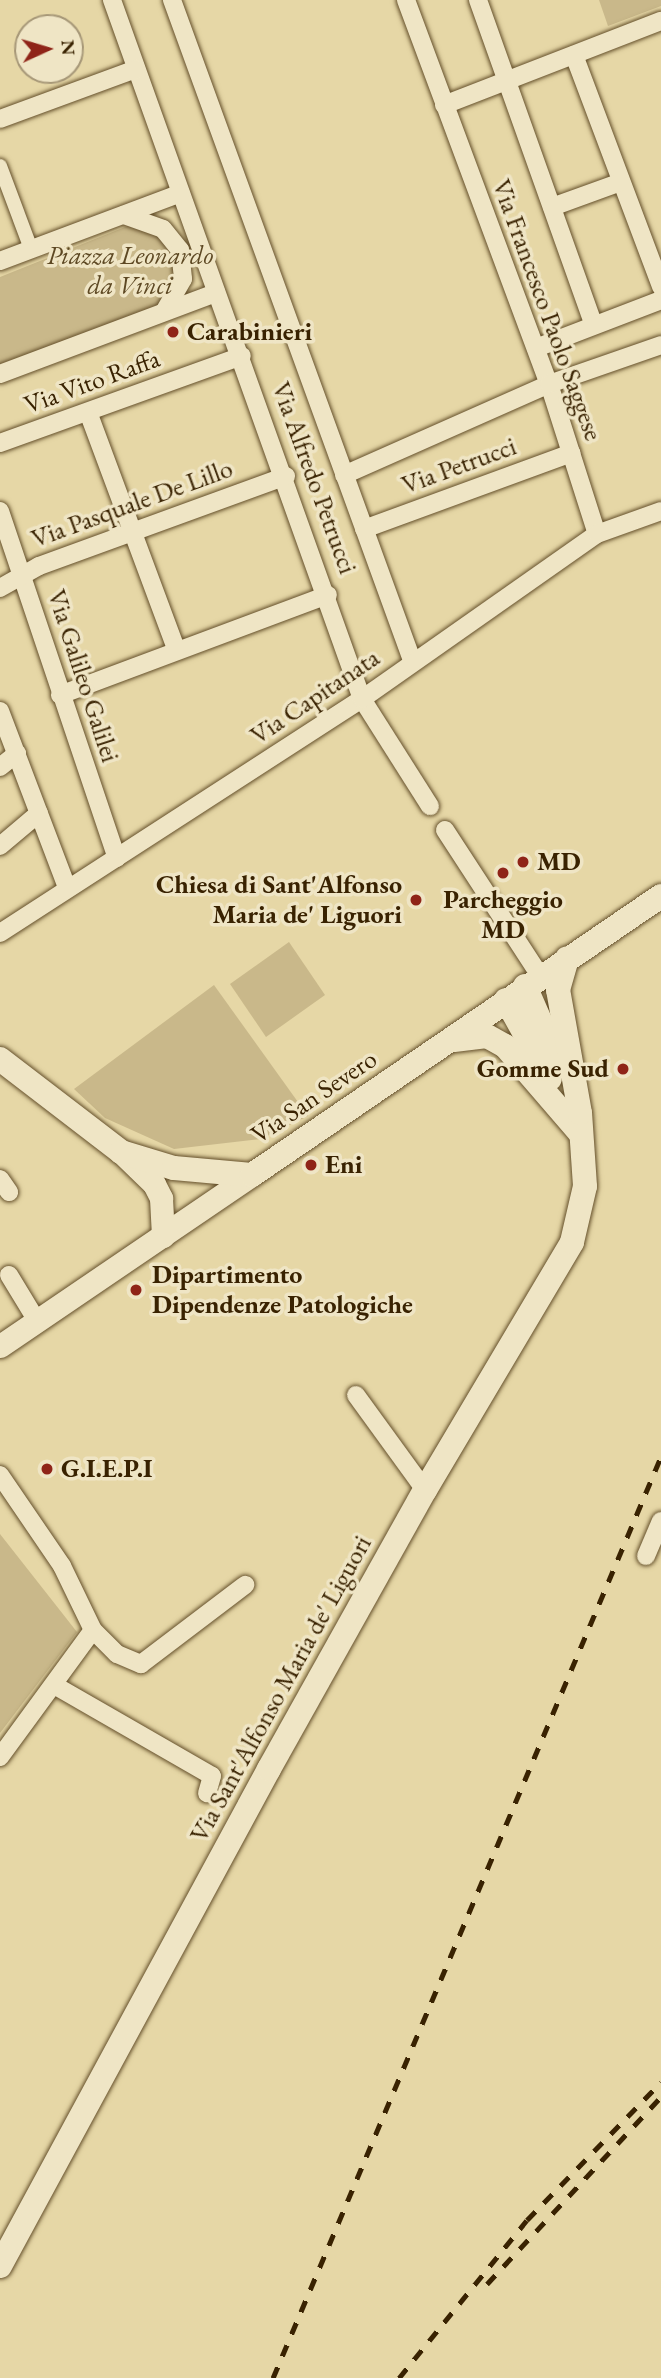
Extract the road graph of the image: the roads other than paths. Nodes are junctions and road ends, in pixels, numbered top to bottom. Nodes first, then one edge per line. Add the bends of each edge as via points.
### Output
1 (112, 0) edge
2 (172, 0) edge
3 (407, 0) edge
4 (478, 0) edge
5 (661, 21) edge
6 (574, 55) junction
7 (136, 69) junction
8 (506, 81) junction
9 (444, 105) junction
10 (0, 119) edge
11 (0, 166) edge
12 (621, 182) junction
13 (181, 193) junction
14 (552, 207) junction
15 (124, 215) junction
16 (31, 249) junction
17 (0, 261) edge
18 (661, 287) edge
19 (216, 293) junction
20 (661, 300) edge
21 (164, 312) junction
22 (594, 325) junction
23 (661, 345) edge
24 (536, 348) junction
25 (242, 356) junction
26 (2, 373) edge
27 (549, 384) junction
28 (90, 416) junction
29 (0, 443) edge
30 (572, 453) junction
31 (344, 475) junction
32 (286, 476) junction
33 (0, 510) edge
34 (661, 511) edge
35 (364, 529) junction
36 (130, 530) junction
37 (597, 534) junction
38 (22, 574) junction
39 (0, 588) edge
40 (328, 595) junction
41 (177, 651) junction
42 (413, 663) junction
43 (60, 695) junction
44 (362, 699) junction
45 (1, 715) edge
46 (17, 753) junction
47 (0, 767) edge
48 (430, 806) dead end
49 (39, 813) junction
50 (445, 830) dead end
51 (0, 846) edge
52 (117, 858) junction
53 (67, 887) junction
54 (661, 896) edge
55 (0, 933) edge
56 (567, 958) junction
57 (523, 987) junction
58 (449, 1041) junction
59 (0, 1059) edge
60 (581, 1124) junction
61 (121, 1153) junction
62 (252, 1175) junction
63 (163, 1236) junction
64 (9, 1275) dead end
65 (37, 1321) junction
66 (0, 1346) edge
67 (356, 1395) dead end
68 (0, 1475) edge
69 (425, 1490) junction
70 (661, 1521) edge
71 (646, 1556) dead end
72 (245, 1585) dead end
73 (93, 1630) junction
74 (54, 1685) junction
75 (0, 1757) edge
76 (207, 1793) dead end
77 (0, 2266) edge

1 - 7 street, Via Alfredo Petrucci
2 - 31 street, Via Alfredo Petrucci
3 - 9 street, Via Francesco Paolo Saggese
4 - 8 street, Via Francesco Paolo Saggese
5 - 6 street
6 - 8 street
6 - 12 street
7 - 10 street
7 - 13 street, Via Alfredo Petrucci
8 - 9 street
8 - 14 street, Via Francesco Paolo Saggese
9 - 24 street, Via Francesco Paolo Saggese
11 - 16 street
12 - 14 street, Via Francesco Paolo Saggese
12 - 18 street
13 - 15 street
13 - 19 street, Via Alfredo Petrucci
14 - 22 street, Via Francesco Paolo Saggese
15 - 16 street
15 - 21 street via 163,229 180,250 183,279
16 - 17 street
19 - 21 street
19 - 25 street, Via Alfredo Petrucci
20 - 22 street
21 - 26 street
22 - 24 street
23 - 27 street
24 - 27 street, Via Francesco Paolo Saggese
25 - 28 street, Via Vito Raffa
25 - 32 street, Via Alfredo Petrucci
27 - 30 street, Via Francesco Paolo Saggese
27 - 31 street
28 - 29 street, Via Vito Raffa
28 - 36 street
30 - 35 street, Via Petrucci
30 - 37 street, Via Francesco Paolo Saggese
31 - 35 street, Via Alfredo Petrucci
32 - 36 street, Via Pasquale De Lillo
32 - 40 street, Via Alfredo Petrucci
33 - 38 street, Via Galileo Galilei
34 - 37 street, Via Capitanata
35 - 42 street, Via Alfredo Petrucci
36 - 38 street, Via Pasquale De Lillo
36 - 41 street
37 - 42 street, Via Capitanata
38 - 39 street, Via Pasquale De Lillo
38 - 43 street, Via Galileo Galilei
40 - 41 street
40 - 44 street, Via Alfredo Petrucci
41 - 43 street
42 - 44 street, Via Capitanata
43 - 52 street, Via Galileo Galilei
44 - 48 street, Via Alfredo Petrucci
44 - 52 street, Via Capitanata
45 - 46 street
46 - 47 street
46 - 49 street
49 - 51 street
49 - 53 street
50 - 57 street
52 - 53 street, Via Capitanata
53 - 55 street, Via Capitanata
54 - 56 main road, Via San Severo
56 - 57 main road, Via San Severo
56 - 60 main road, Via Sant'Alfonso Maria de' Liguori via 558,990
57 - 58 main road, Via San Severo
57 - 60 main road
58 - 60 main road via 487,1036 505,1046
58 - 62 main road, Via San Severo
59 - 61 main road
60 - 69 main road, Via Sant'Alfonso Maria de' Liguori via 585,1186 572,1242
61 - 62 main road via 174,1168
61 - 63 street via 154,1184 162,1198
62 - 63 street, Via San Severo
63 - 65 street, Via San Severo
64 - 65 street
65 - 66 street, Via San Severo
67 - 69 street
68 - 73 street via 62,1566
69 - 77 main road, Via Sant'Alfonso Maria de' Liguori
70 - 71 street
72 - 73 street via 141,1664 117,1654
73 - 74 street
74 - 75 street
74 - 76 street via 212,1776

